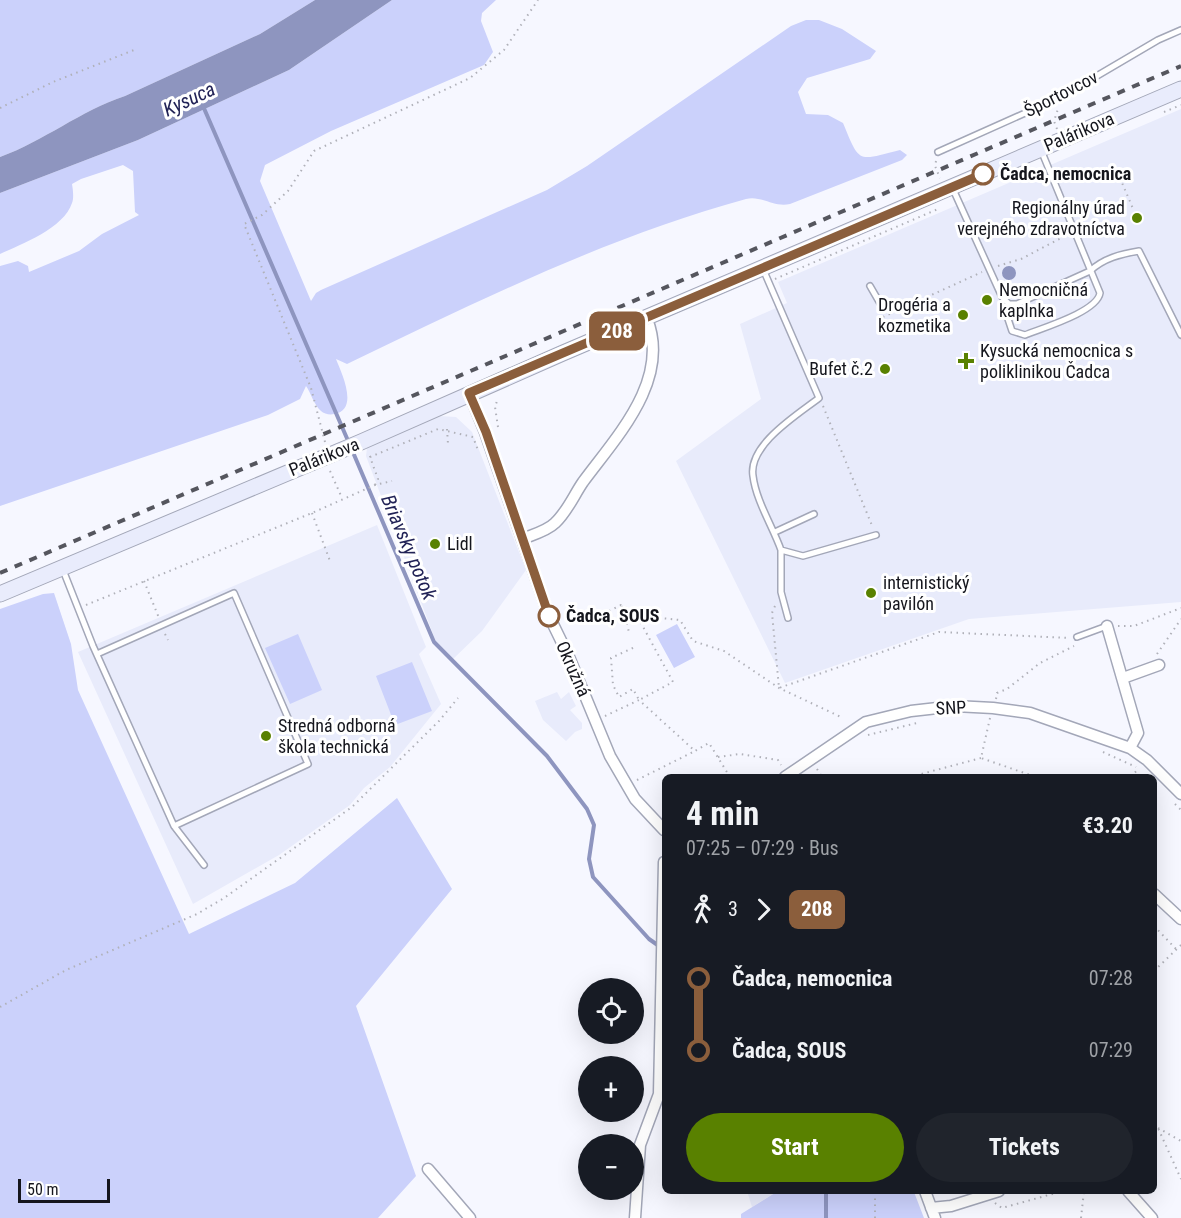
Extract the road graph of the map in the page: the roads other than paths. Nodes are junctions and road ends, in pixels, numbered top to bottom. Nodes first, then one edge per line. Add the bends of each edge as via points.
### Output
1 (1181, 30) edge
2 (1181, 89) edge
3 (1041, 149) junction
4 (939, 152) road end
5 (949, 189) junction
6 (763, 270) junction
7 (1090, 271) junction
8 (870, 286) dead end
9 (1009, 304) junction
10 (881, 305) dead end
11 (647, 319) junction
12 (1181, 335) edge
13 (469, 393) junction
14 (814, 514) dead end
15 (775, 532) junction
16 (876, 536) road end
17 (522, 539) junction
18 (781, 550) junction
19 (63, 569) junction
20 (0, 594) edge
21 (788, 618) dead end
22 (1107, 626) joint
23 (1077, 637) road end
24 (97, 654) junction
25 (1153, 667) road end
26 (1123, 678) junction
27 (1130, 748) junction
28 (790, 774) edge
29 (1181, 794) edge
30 (174, 826) junction
31 (662, 828) edge
32 (204, 865) dead end
33 (1157, 897) edge
34 (662, 917) edge
35 (1181, 920) edge
36 (662, 966) edge
37 (662, 1063) edge
38 (428, 1169) dead end
39 (926, 1194) edge
40 (989, 1194) edge
41 (1131, 1194) edge
42 (933, 1213) edge
43 (470, 1218) edge
44 (635, 1218) edge
45 (1152, 1218) edge

1 - 4 lane, Športovcov via 1061,97
2 - 3 main road, Palárikova
3 - 5 main road, Palárikova
3 - 7 lane
5 - 6 main road, Palárikova
5 - 9 lane
6 - 11 main road, Palárikova
6 - 15 lane via 819,398 763,445 753,463 755,483
7 - 9 lane via 1017,304
7 - 9 lane via 1100,293 1096,303 1025,335 1012,331 1008,323
7 - 12 lane via 1122,253 1139,250
8 - 10 lane
11 - 13 main road, Palárikova
11 - 17 street via 654,340 653,355 641,400 562,515 553,525
13 - 17 street, Okružná
13 - 19 main road, Palárikova via 345,449 325,451
14 - 15 lane
15 - 18 lane
16 - 18 lane via 803,556
17 - 31 street, Okružná via 549,616 610,756 635,799
18 - 21 lane via 781,592
19 - 20 main road, Palárikova
19 - 24 lane
22 - 23 lane
22 - 26 street
24 - 30 lane
24 - 30 lane via 234,593 308,764
25 - 26 street
26 - 27 street via 1138,733
27 - 28 street, SNP via 1030,713 955,706 866,722
27 - 29 street, SNP
30 - 32 lane
33 - 35 street
34 - 36 street
37 - 44 street via 659,1094 640,1145
38 - 43 street
39 - 42 street
40 - 42 street
41 - 45 street

